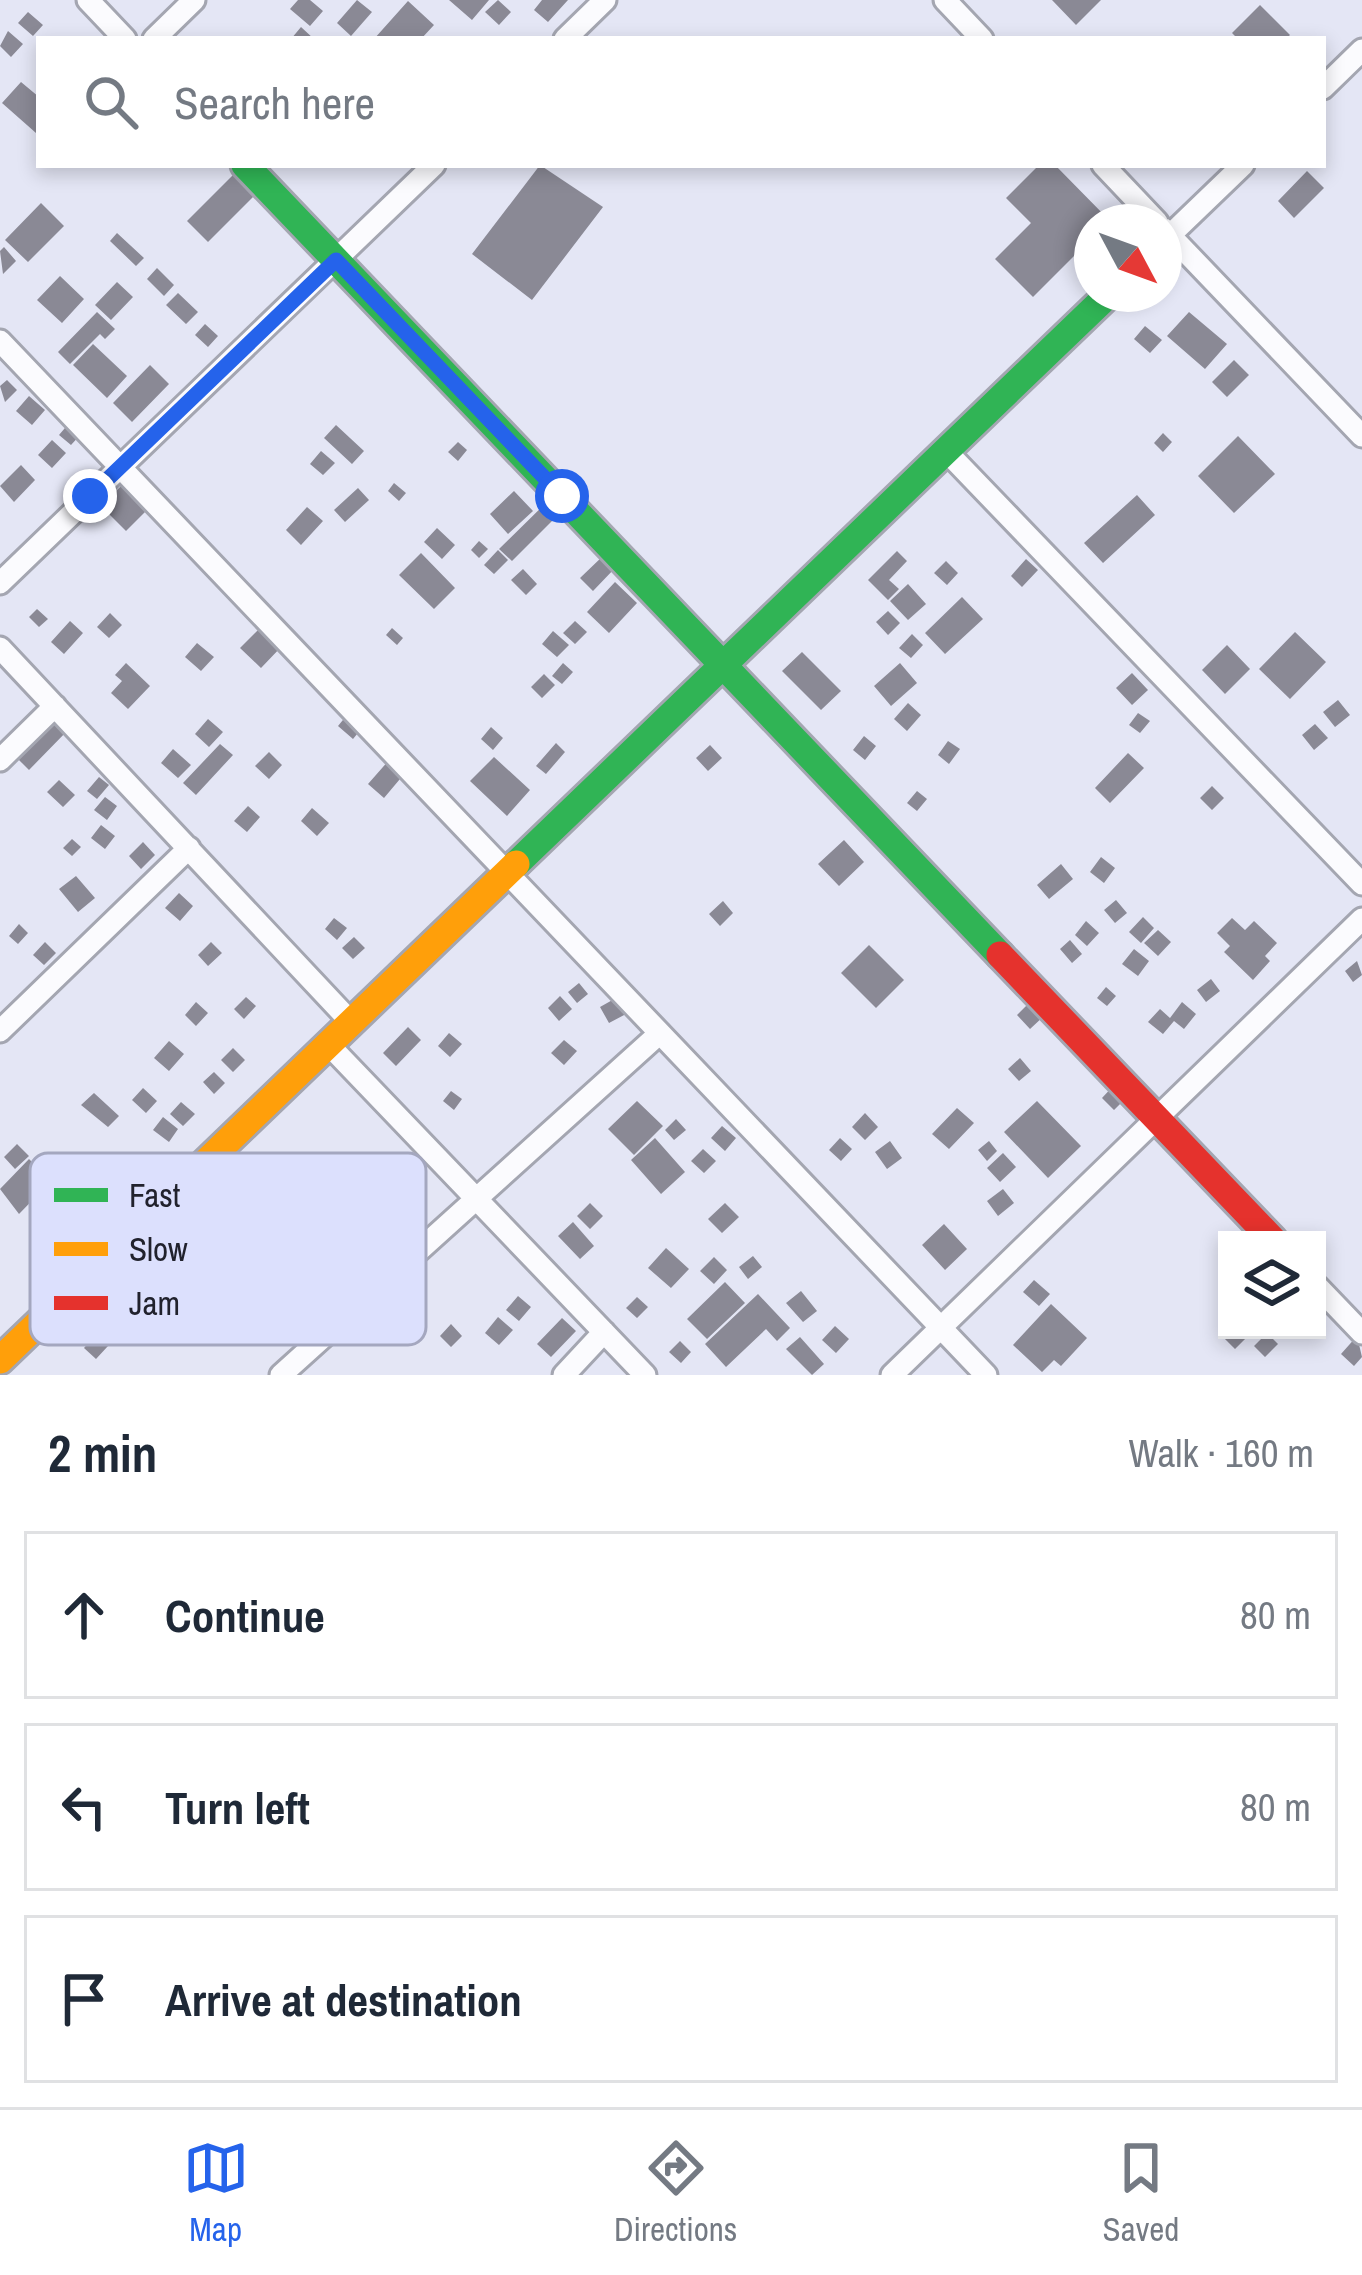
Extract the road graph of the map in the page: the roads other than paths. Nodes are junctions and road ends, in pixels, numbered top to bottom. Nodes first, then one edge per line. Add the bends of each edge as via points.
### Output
1 (88, 0) edge
2 (194, 0) edge
3 (605, 0) edge
4 (945, 0) edge
5 (122, 36) edge
6 (157, 36) edge
7 (568, 36) edge
8 (979, 36) edge
9 (1362, 50) edge
10 (1326, 85) edge
11 (248, 168) edge
12 (431, 168) edge
13 (1106, 168) edge
14 (1239, 168) edge
15 (1139, 204) edge
16 (1182, 217) edge
17 (1182, 251) edge
18 (336, 260) junction
19 (1090, 312) edge
20 (0, 341) edge
21 (1362, 436) edge
22 (946, 451) junction
23 (120, 467) junction
24 (0, 583) edge
25 (0, 648) edge
26 (723, 665) junction
27 (55, 706) junction
28 (0, 760) edge
29 (189, 848) junction
30 (507, 872) junction
31 (1362, 884) edge
32 (1362, 919) edge
33 (351, 1022) junction
34 (0, 1031) edge
35 (660, 1033) junction
36 (328, 1044) junction
37 (1157, 1118) junction
38 (215, 1153) edge
39 (476, 1199) junction
40 (1264, 1231) edge
41 (426, 1244) edge
42 (1326, 1294) edge
43 (1360, 1326) edge
44 (941, 1328) junction
45 (30, 1331) edge
46 (604, 1332) junction
47 (314, 1345) edge
48 (0, 1360) edge
49 (281, 1375) edge
50 (564, 1375) edge
51 (645, 1375) edge
52 (892, 1375) edge
53 (986, 1375) edge

1 - 5 street
2 - 6 street
3 - 7 street
4 - 8 street
9 - 10 street
11 - 18 street
12 - 18 street
13 - 15 street
14 - 16 street
17 - 21 street
18 - 23 street
18 - 26 street
19 - 22 street
20 - 23 street
22 - 26 street
22 - 31 street
23 - 24 street
23 - 30 street
25 - 27 street
26 - 30 street
26 - 37 street
27 - 28 street
27 - 29 street
29 - 33 street
29 - 34 street
30 - 33 street
30 - 35 street
32 - 37 street
33 - 36 street
35 - 39 street
35 - 44 street
36 - 38 street
36 - 39 street
37 - 40 street
37 - 44 street
39 - 41 street
39 - 46 street
42 - 43 street
44 - 52 street
44 - 53 street
45 - 48 street
46 - 50 street
46 - 51 street
47 - 49 street

